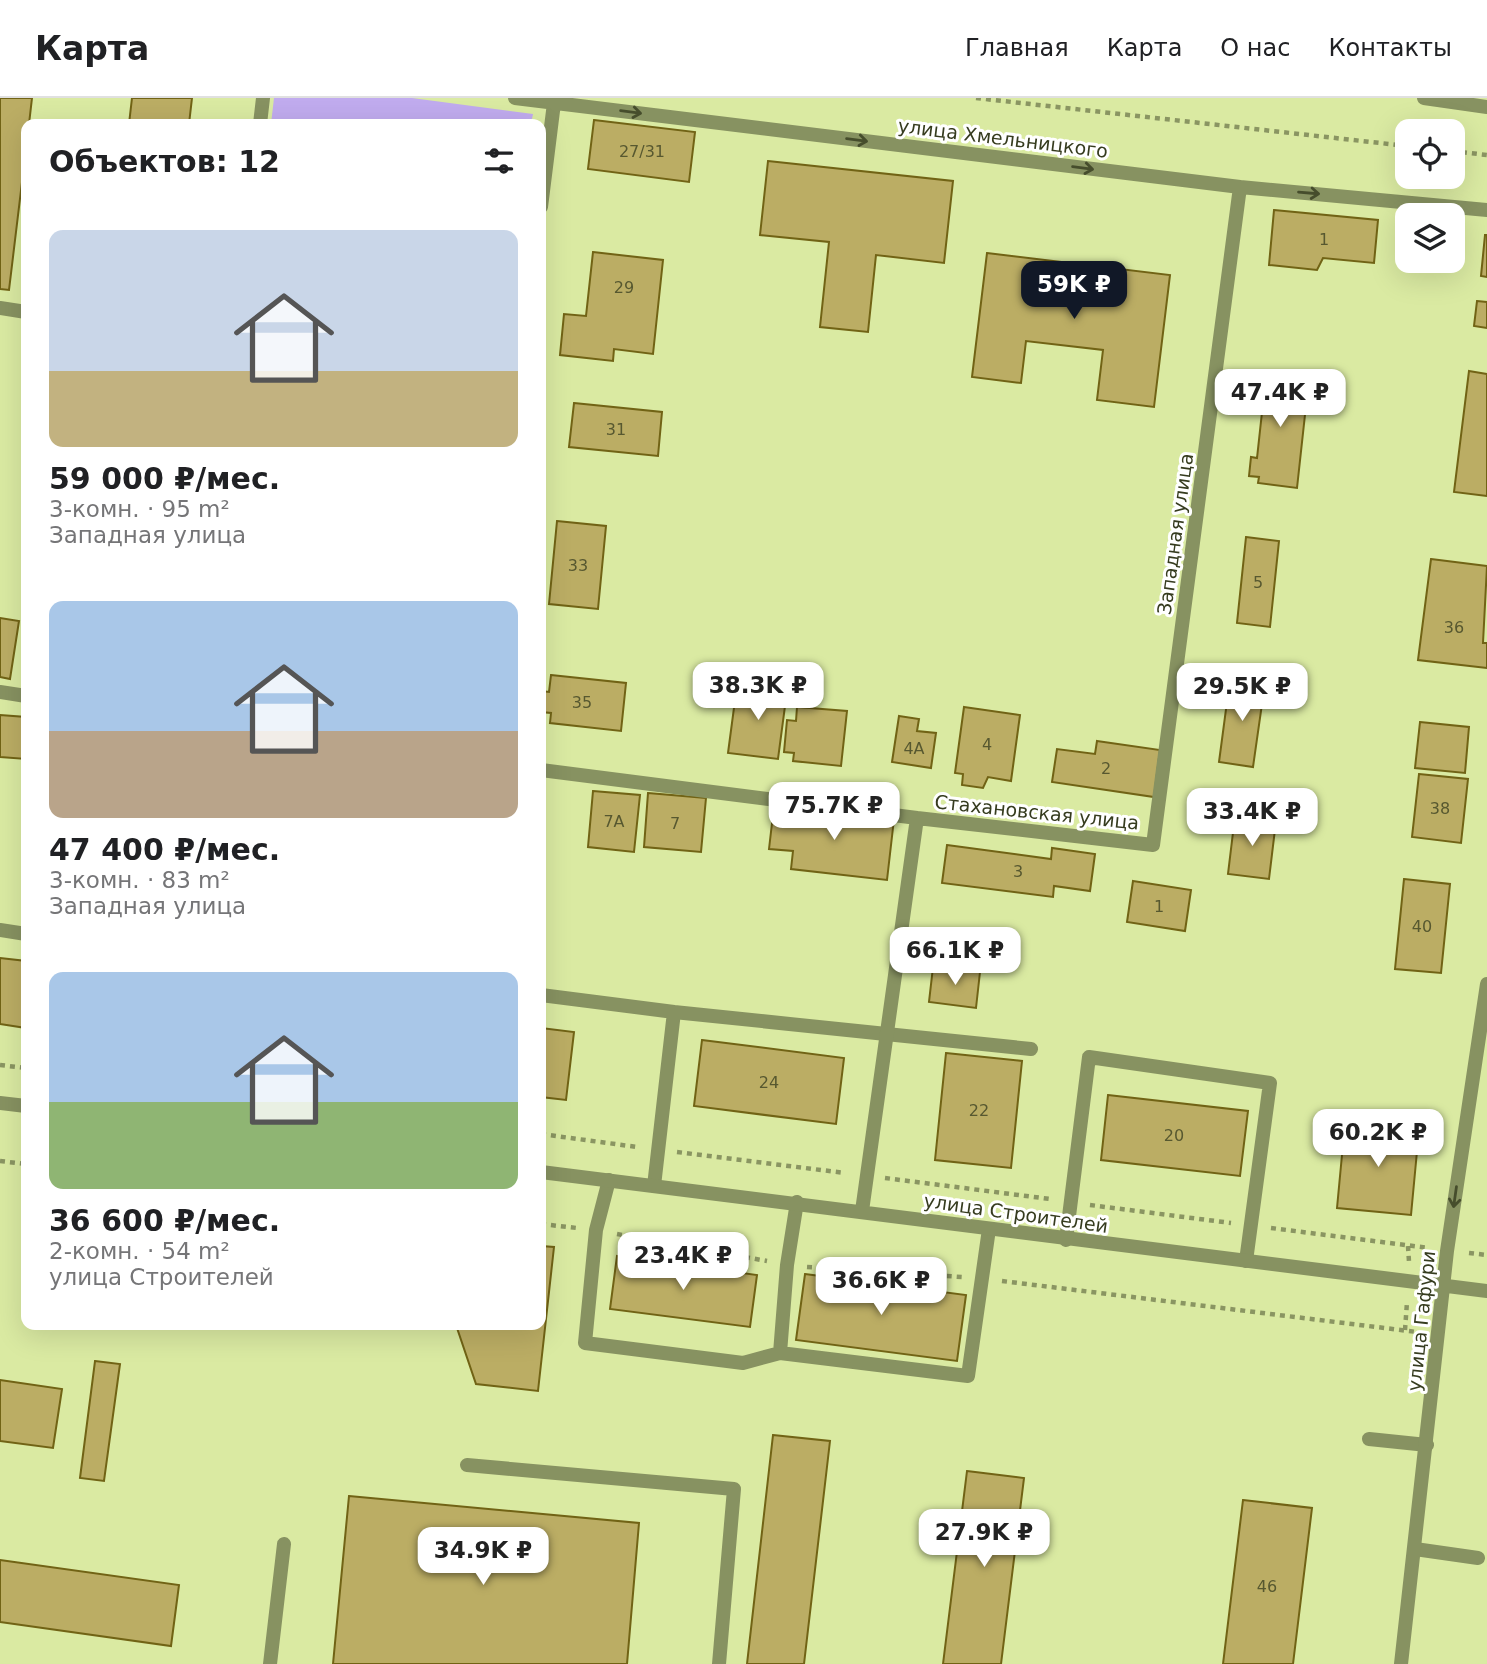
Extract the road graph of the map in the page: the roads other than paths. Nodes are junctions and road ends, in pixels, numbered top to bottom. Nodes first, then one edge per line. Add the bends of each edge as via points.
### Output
1 (263, 98) edge
2 (514, 98) edge
3 (1424, 98) edge
4 (554, 101) edge
5 (1487, 107) edge
6 (261, 119) edge
7 (546, 166) edge
8 (1240, 187) junction
9 (1487, 210) edge
10 (0, 308) edge
11 (21, 311) edge
12 (0, 692) edge
13 (21, 695) edge
14 (546, 771) edge
15 (916, 818) junction
16 (1153, 845) joint
17 (0, 930) edge
18 (21, 933) edge
19 (1487, 984) edge
20 (546, 996) edge
21 (674, 1012) junction
22 (886, 1033) junction
23 (1031, 1049) dead end
24 (0, 1102) edge
25 (21, 1105) edge
26 (546, 1173) edge
27 (609, 1180) junction
28 (654, 1185) junction
29 (797, 1202) junction
30 (862, 1211) junction
31 (989, 1229) junction
32 (1066, 1240) junction
33 (1246, 1261) junction
34 (1444, 1285) junction
35 (1487, 1291) edge
36 (780, 1353) junction
37 (1369, 1439) dead end
38 (1427, 1445) junction
39 (467, 1465) dead end
40 (284, 1544) dead end
41 (1415, 1549) junction
42 (1478, 1558) dead end
43 (270, 1664) edge
44 (719, 1664) edge
45 (1401, 1664) edge

1 - 6 street
2 - 4 street, улица Хмельницкого
3 - 5 street
4 - 7 street
4 -> 8 street, улица Хмельницкого
8 -> 9 street, улица Хмельницкого
8 - 16 street, Западная улица
10 - 11 street
12 - 13 street
14 - 15 street, Стахановская улица
15 - 16 street, Стахановская улица
15 - 22 street
17 - 18 street
19 -> 34 street, улица Гафури
20 - 21 street
21 - 22 street
21 - 28 street
22 - 23 street
22 - 30 street
24 - 25 street
26 - 27 street, улица Строителей
27 - 28 street, улица Строителей
27 - 36 street via 596,1230 585,1343 743,1363
28 - 29 street, улица Строителей
29 - 30 street, улица Строителей
29 - 36 street
30 - 31 street, улица Строителей
31 - 32 street, улица Строителей
31 - 36 street via 968,1376
32 - 33 street, улица Строителей
32 - 33 street via 1089,1058 1270,1083
33 - 34 street, улица Строителей
34 - 35 street, улица Строителей
34 - 38 street, улица Гафури
37 - 38 street
38 - 41 street, улица Гафури
39 - 44 street via 734,1489
40 - 43 street
41 - 42 street
41 - 45 street, улица Гафури

